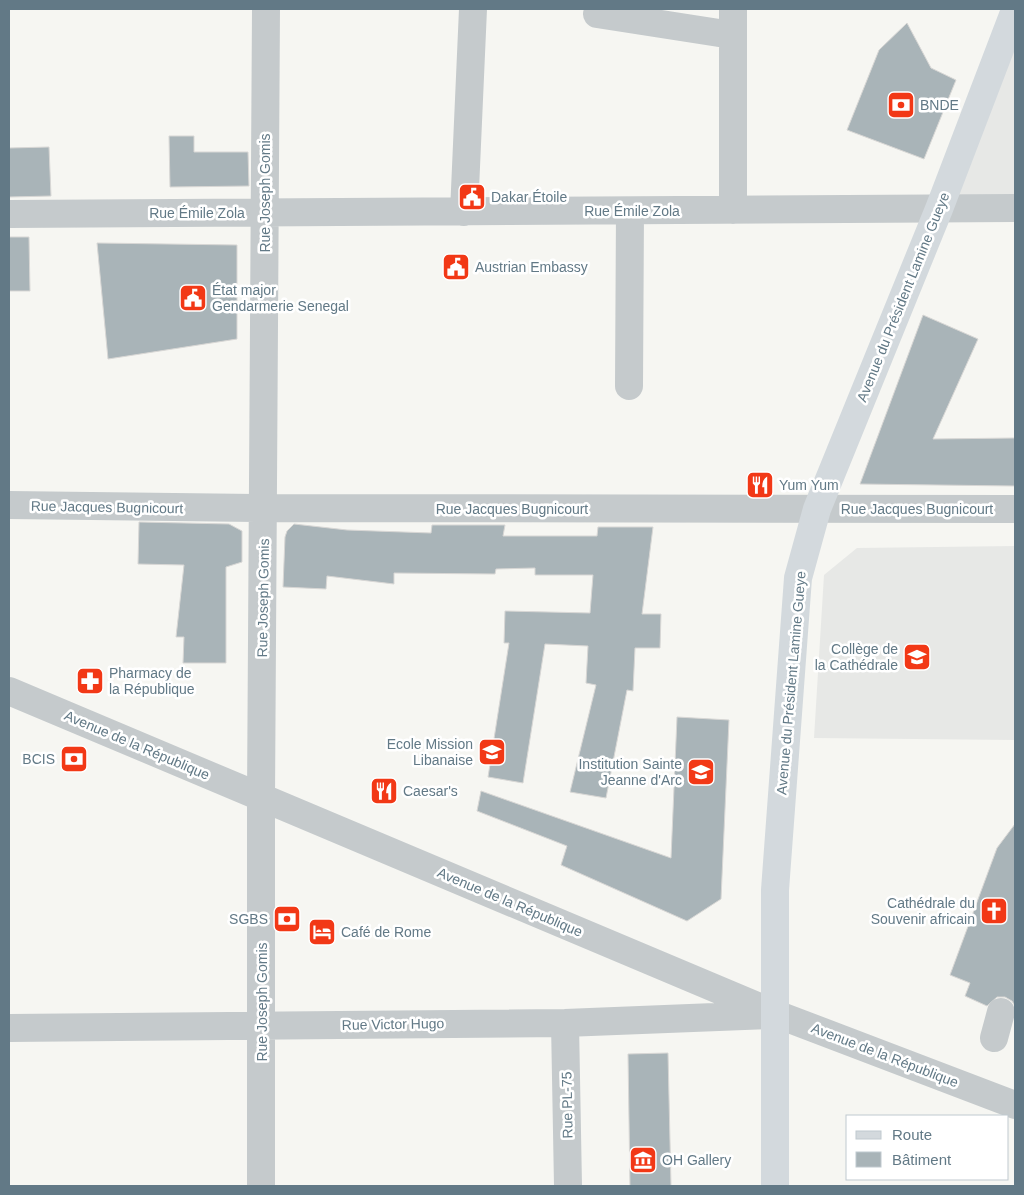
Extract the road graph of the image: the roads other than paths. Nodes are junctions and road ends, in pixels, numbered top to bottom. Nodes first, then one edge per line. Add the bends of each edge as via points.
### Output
1 (266, 9) edge
2 (473, 9) edge
3 (1015, 10) edge
4 (597, 14) dead end
5 (733, 22) edge
6 (1015, 208) edge
7 (939, 209) junction
8 (630, 210) junction
9 (733, 210) junction
10 (464, 212) junction
11 (265, 213) junction
12 (9, 214) edge
13 (629, 386) dead end
14 (9, 506) edge
15 (264, 508) junction
16 (817, 509) junction
17 (1015, 509) edge
18 (9, 690) edge
19 (261, 797) junction
20 (1001, 1012) dead end
21 (776, 1014) junction
22 (565, 1023) junction
23 (262, 1026) junction
24 (9, 1028) edge
25 (994, 1038) dead end
26 (1015, 1105) edge
27 (262, 1186) edge
28 (568, 1186) edge
29 (774, 1186) edge

1 - 11 street, Rue Joseph Gomis
2 - 10 street
3 - 7 main road, Avenue du Président Lamine Gueye
4 - 5 street
5 - 9 street
6 - 7 street, Rue Émile Zola
7 - 9 street, Rue Émile Zola
7 - 16 main road, Avenue du Président Lamine Gueye
8 - 9 street, Rue Émile Zola
8 - 10 street, Rue Émile Zola
8 - 13 street
10 - 11 street, Rue Émile Zola
11 - 12 street, Rue Émile Zola
11 - 15 street, Rue Joseph Gomis
14 - 15 street, Rue Jacques Bugnicourt
15 - 16 street, Rue Jacques Bugnicourt
15 - 19 street, Rue Joseph Gomis
16 - 17 street, Rue Jacques Bugnicourt
16 - 21 main road, Avenue du Président Lamine Gueye via 798,578 775,890
18 - 19 street, Avenue de la République
19 - 21 street, Avenue de la République
19 - 23 street, Rue Joseph Gomis
20 - 25 street
21 - 22 street, Rue Victor Hugo
21 - 26 street, Avenue de la République
21 - 29 main road, Avenue du Président Lamine Gueye
22 - 23 street, Rue Victor Hugo
22 - 28 street, Rue PL-75
23 - 24 street, Rue Victor Hugo
23 - 27 street, Rue Joseph Gomis

